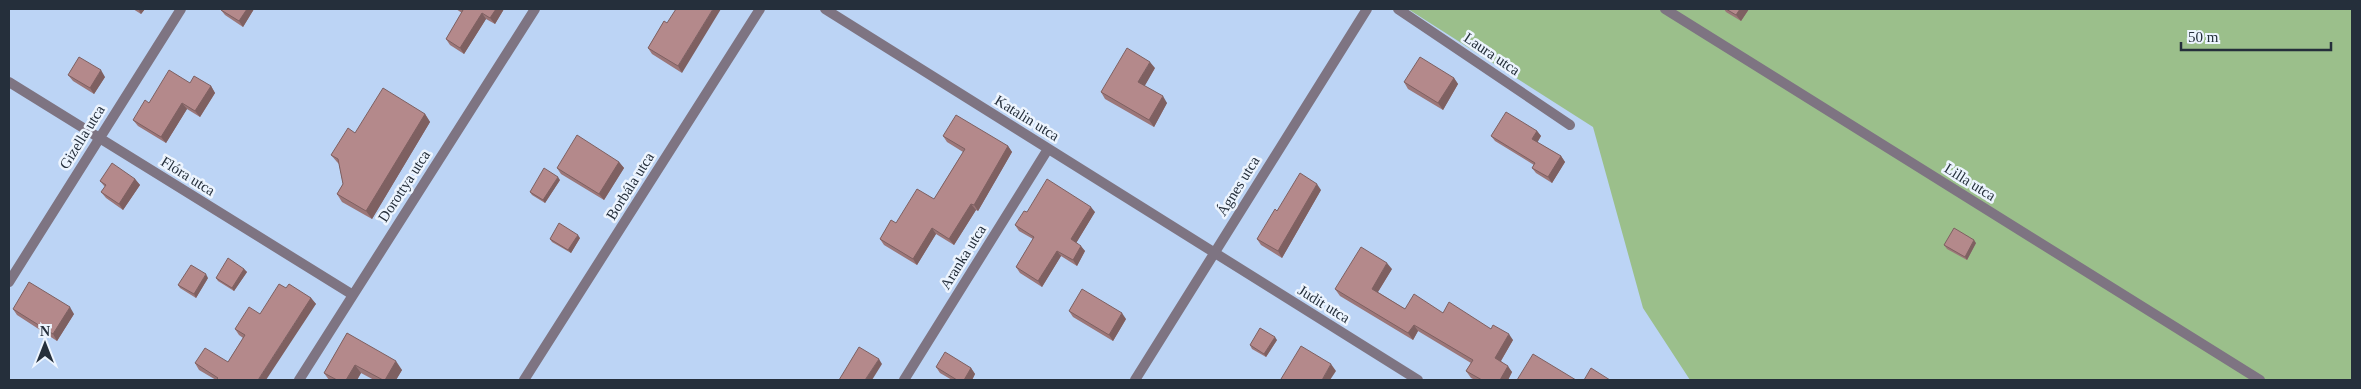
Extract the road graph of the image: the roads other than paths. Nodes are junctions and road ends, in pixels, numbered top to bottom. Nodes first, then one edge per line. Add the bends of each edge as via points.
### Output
1 (181, 9) edge
2 (535, 9) edge
3 (760, 9) edge
4 (825, 9) edge
5 (1367, 9) edge
6 (1398, 9) edge
7 (1664, 9) edge
8 (9, 82) edge
9 (1570, 124) dead end
10 (99, 139) junction
11 (1048, 149) junction
12 (1213, 253) junction
13 (9, 282) edge
14 (352, 295) junction
15 (299, 380) edge
16 (524, 380) edge
17 (904, 380) edge
18 (1134, 380) edge
19 (1418, 380) edge
20 (2260, 380) edge

1 - 10 street, Gizella utca
2 - 14 street, Dorottya utca
3 - 16 street, Borbála utca
4 - 11 street, Katalin utca
5 - 12 street, Ágnes utca
6 - 9 street, Laura utca
7 - 20 street, Lilla utca
8 - 10 street, Flóra utca
10 - 13 street, Gizella utca
10 - 14 street, Flóra utca
11 - 12 street, Katalin utca
11 - 17 street, Aranka utca
12 - 18 street, Ágnes utca
12 - 19 street, Judit utca
14 - 15 street, Dorottya utca

